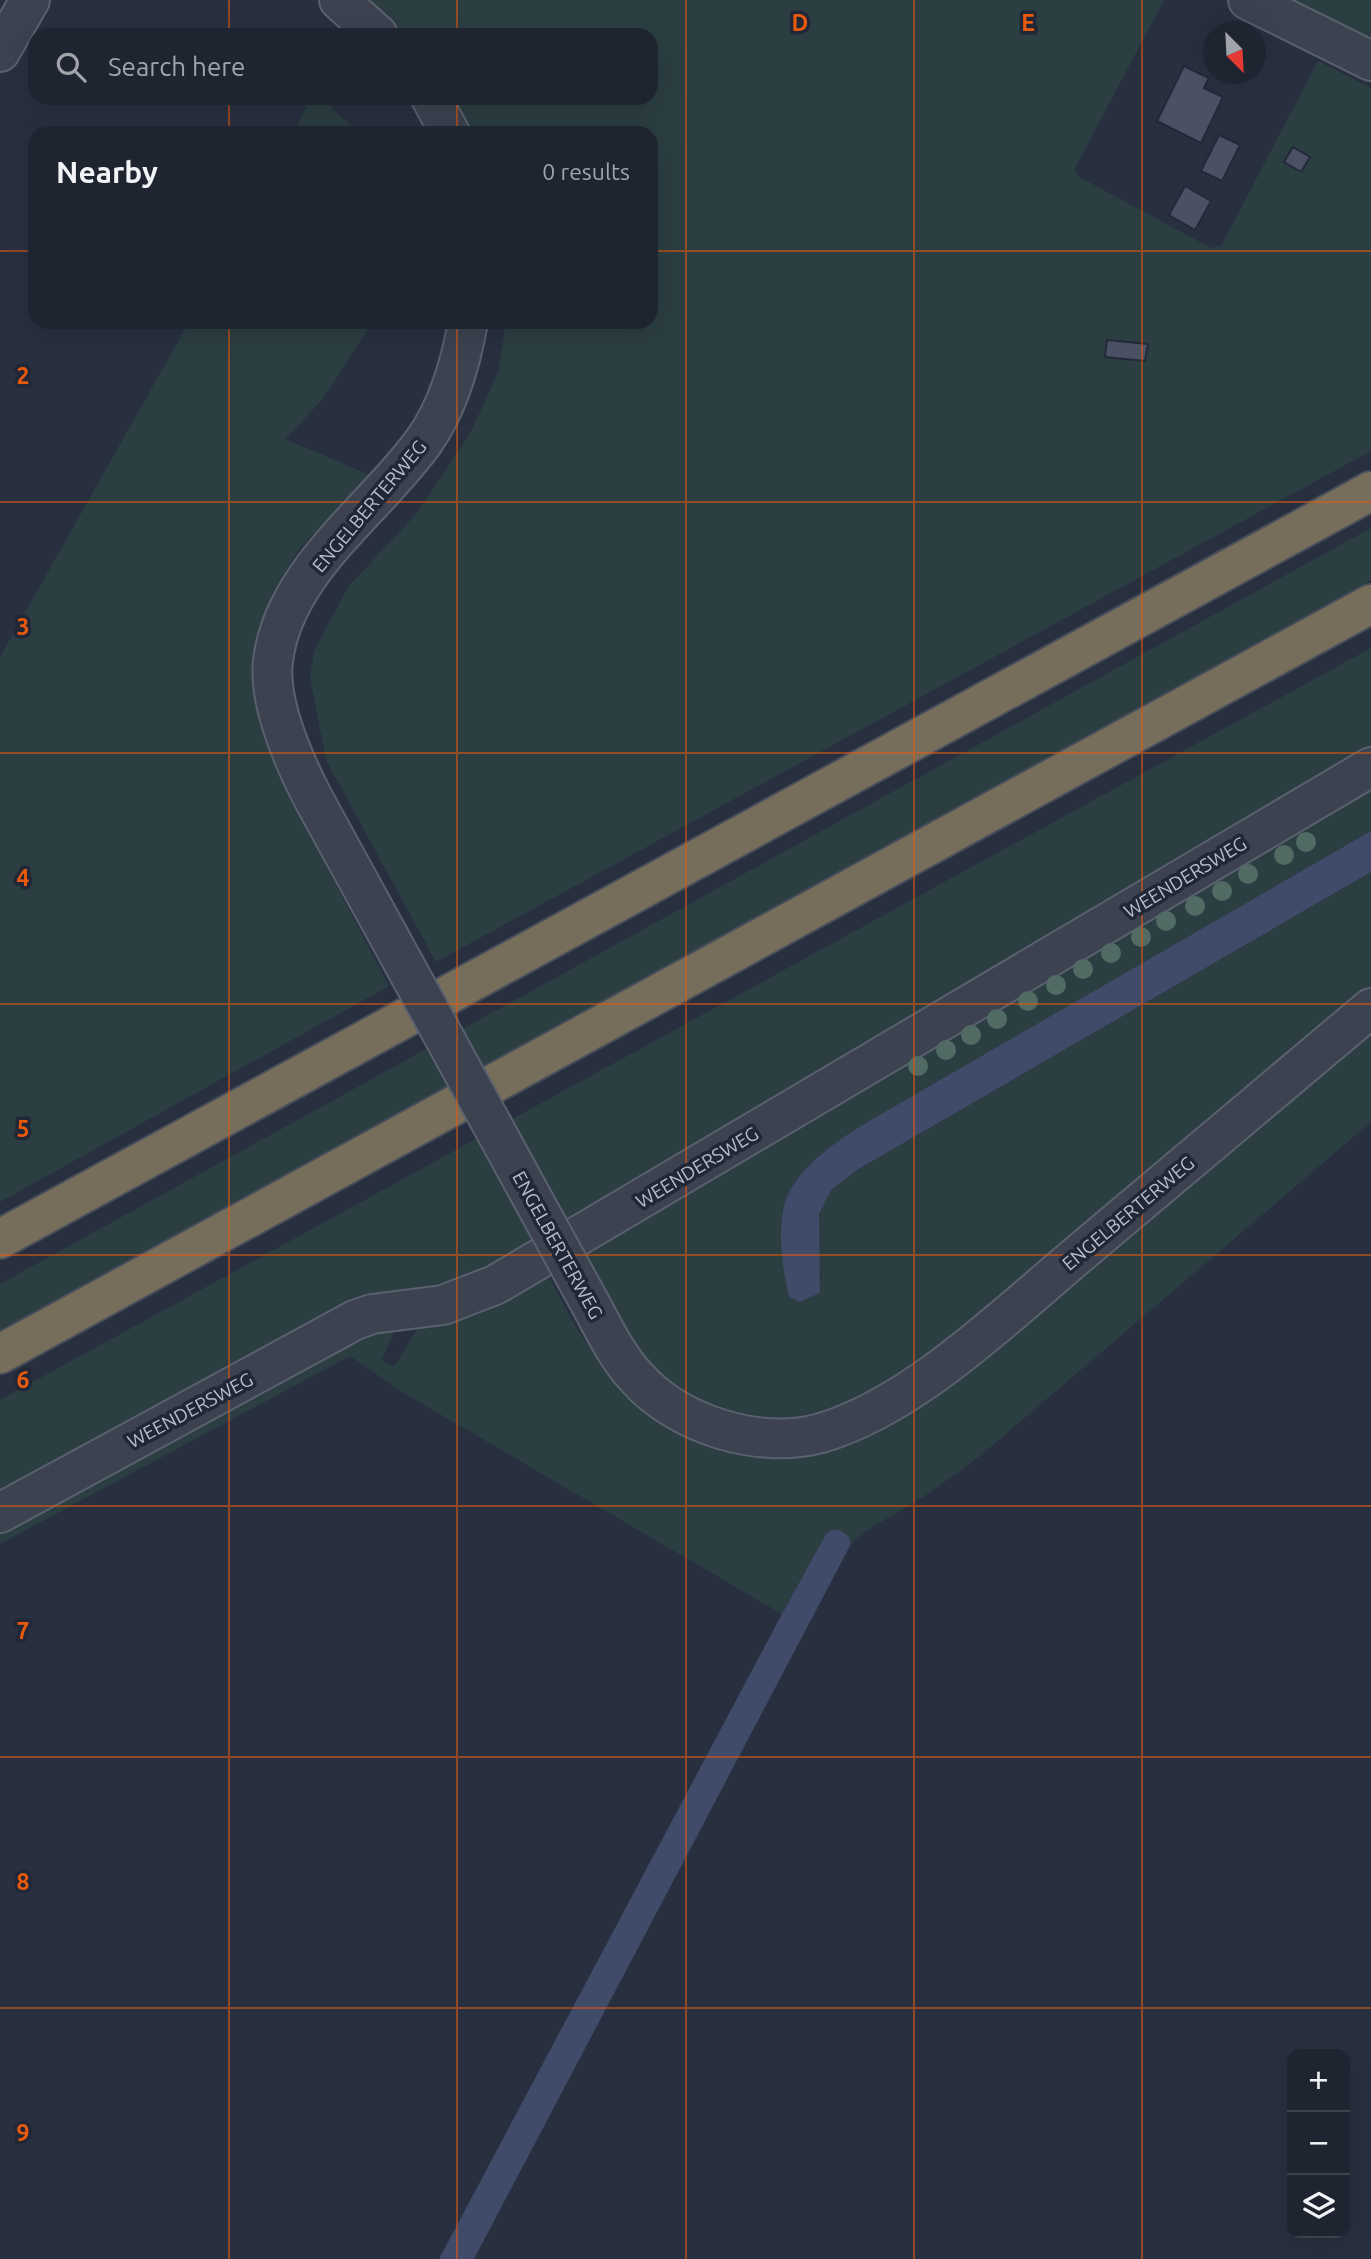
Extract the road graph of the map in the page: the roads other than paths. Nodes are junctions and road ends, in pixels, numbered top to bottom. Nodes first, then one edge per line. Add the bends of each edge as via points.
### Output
1 (30, 0) edge
2 (339, 0) edge
3 (1248, 0) edge
4 (370, 28) edge
5 (0, 52) edge
6 (1371, 61) edge
7 (435, 105) edge
8 (446, 126) edge
9 (467, 329) edge
10 (1371, 491) edge
11 (1371, 604) edge
12 (1371, 767) edge
13 (444, 997) dead end
14 (1371, 1007) edge
15 (407, 1017) dead end
16 (491, 1085) dead end
17 (454, 1105) dead end
18 (0, 1240) edge
19 (0, 1354) edge
20 (0, 1513) edge

1 - 5 street
2 - 4 street
3 - 6 street
7 - 8 street
9 - 14 street, ENGELBERTERWEG, bridge via 461,365 425,440 331,547 286,612 273,663 279,714 313,798 592,1307 636,1378 682,1413 744,1434 792,1437 821,1433 862,1417 908,1391 978,1338
10 - 13 highway
11 - 16 highway
12 - 20 street, WEENDERSWEG via 495,1285 443,1305 355,1320
15 - 18 highway
17 - 19 highway

